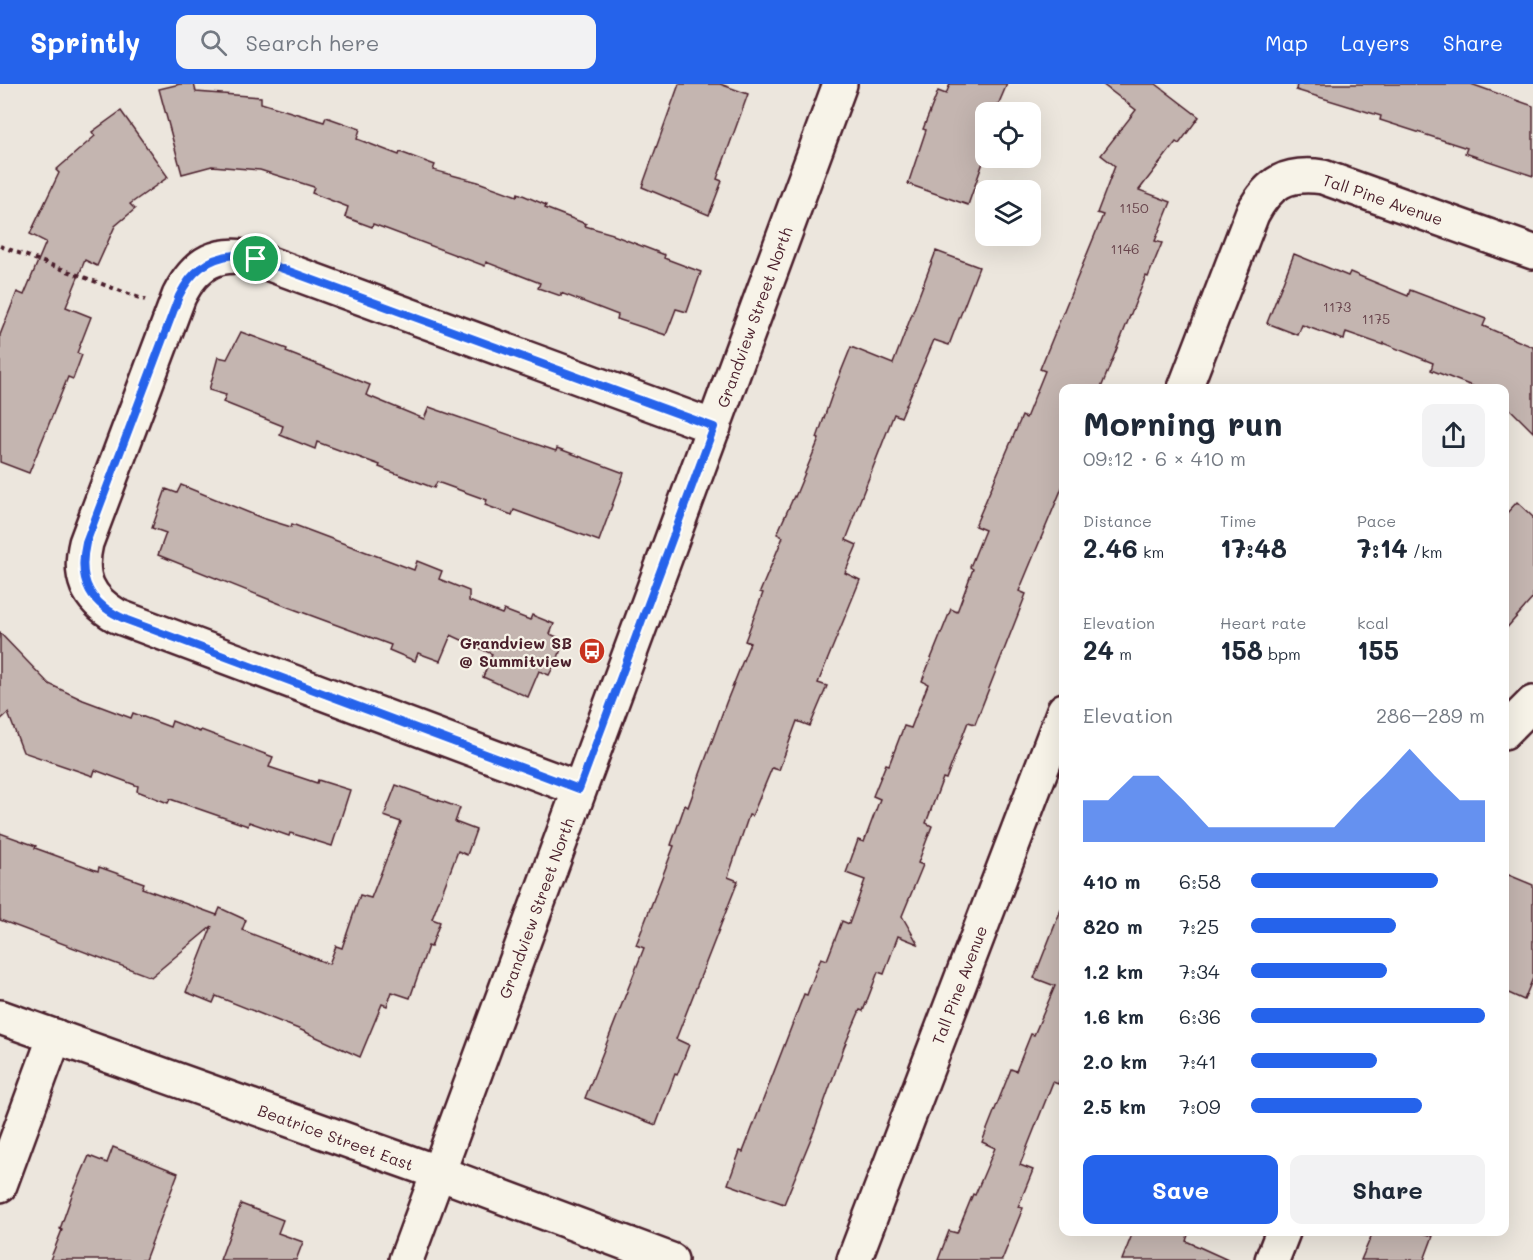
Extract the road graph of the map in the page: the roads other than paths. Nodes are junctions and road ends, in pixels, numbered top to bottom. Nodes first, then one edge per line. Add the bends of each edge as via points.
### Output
1 (840, 84) edge
2 (1533, 252) edge
3 (1187, 384) edge
4 (714, 427) junction
5 (1533, 703) edge
6 (1059, 723) edge
7 (1509, 727) edge
8 (579, 789) junction
9 (0, 1017) edge
10 (55, 1036) junction
11 (439, 1173) junction
12 (0, 1185) edge
13 (1281, 1236) edge
14 (406, 1260) edge
15 (670, 1260) edge
16 (854, 1260) edge
17 (1272, 1260) edge

1 - 4 street, Grandview Street North
2 - 3 street, Tall Pine Avenue via 1323,177 1291,177 1266,192 1252,213
4 - 8 street, Grandview Street North
4 - 8 street via 246,256 221,256 201,267 185,285 86,543 83,573 89,590 107,610 127,620
5 - 7 street
6 - 16 street, Tall Pine Avenue
8 - 11 street, Grandview Street North
9 - 10 street, Beatrice Street East
10 - 11 street, Beatrice Street East
10 - 12 street
11 - 14 street, Grandview Street North
11 - 15 street, Beatrice Street East
13 - 17 street

